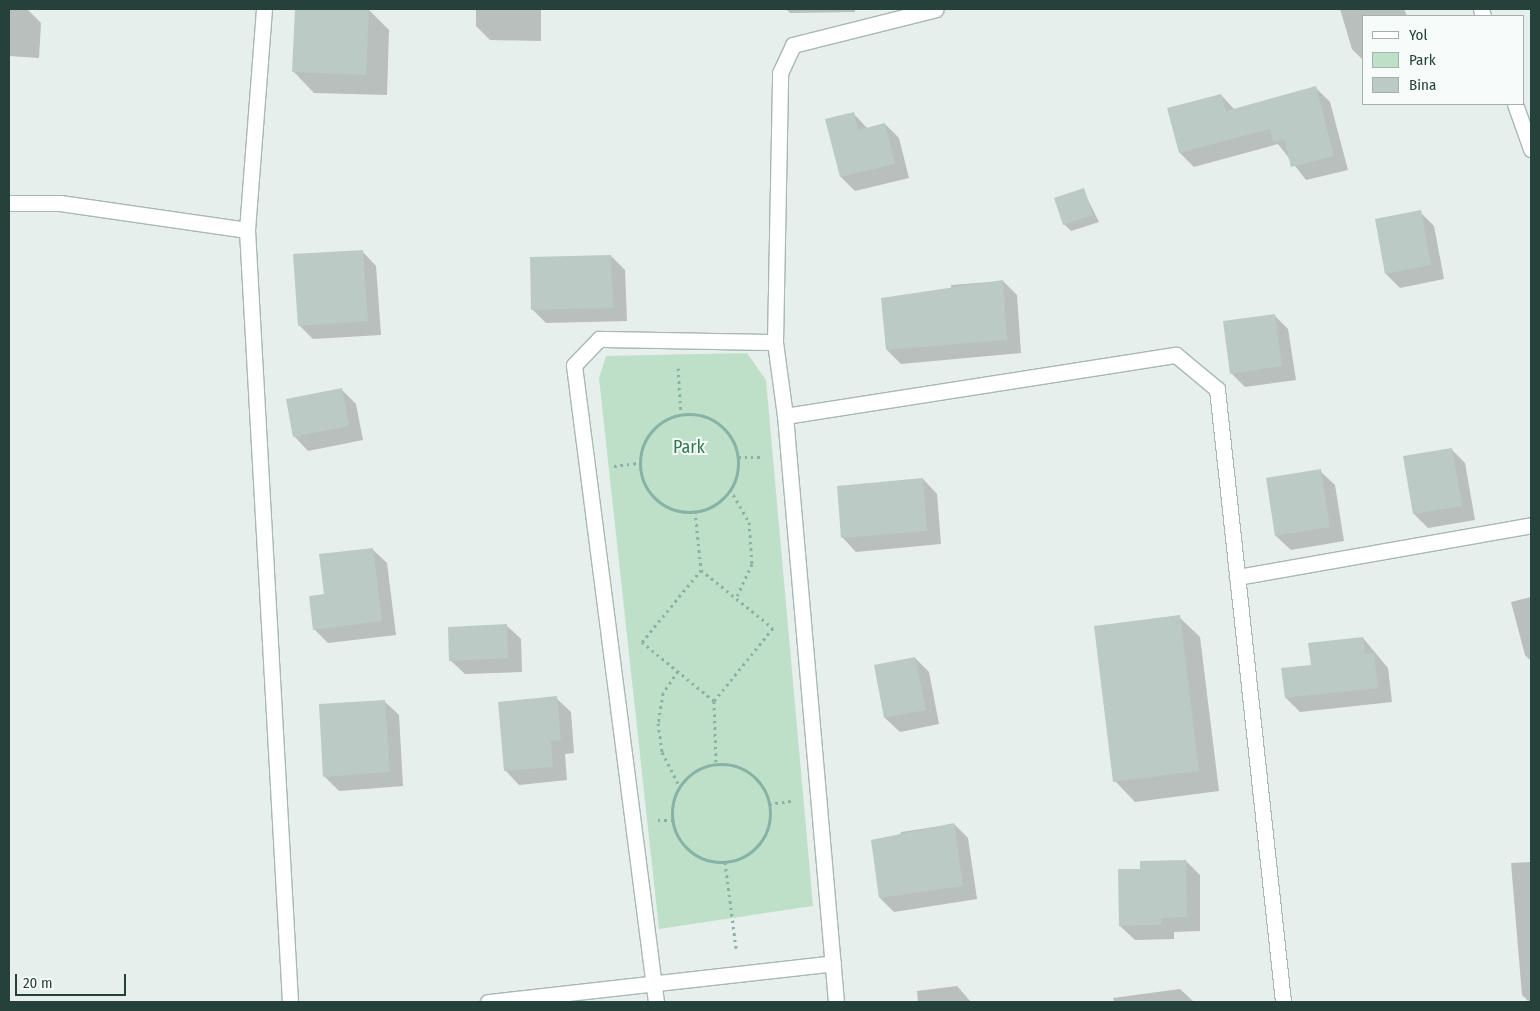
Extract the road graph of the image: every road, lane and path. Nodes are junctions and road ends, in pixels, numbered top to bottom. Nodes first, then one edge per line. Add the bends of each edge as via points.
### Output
1 (264, 9) edge
2 (936, 9) edge
3 (1515, 105) edge
4 (1531, 149) edge
5 (9, 203) edge
6 (247, 230) junction
7 (676, 342) junction
8 (775, 342) junction
9 (681, 414) junction
10 (785, 416) junction
11 (730, 489) junction
12 (695, 511) junction
13 (1531, 524) edge
14 (702, 570) junction
15 (1237, 577) junction
16 (736, 598) junction
17 (678, 671) junction
18 (714, 701) junction
19 (716, 764) junction
20 (680, 787) junction
21 (725, 862) junction
22 (833, 963) junction
23 (739, 975) junction
24 (653, 982) junction
25 (290, 1002) edge
26 (488, 1002) edge
27 (656, 1002) edge
28 (836, 1002) edge
29 (1283, 1002) edge

1 - 6 street
2 - 8 street via 793,45 780,73
3 - 4 street
5 - 6 street via 60,204
6 - 25 street
7 - 8 street
7 - 9 path
7 - 24 street via 599,339 574,365
8 - 10 street
9 - 11 path via 714,421 730,436 738,465
9 - 12 path via 664,420 649,436 641,455 642,474 660,502 680,511
10 - 15 street via 1176,355 1217,389
10 - 22 street
11 - 12 path via 713,505
11 - 16 path via 749,522 752,564
12 - 14 path
13 - 15 street
14 - 16 path
14 - 17 path via 642,642
15 - 29 street
16 - 18 path via 773,628
17 - 18 path
17 - 20 path via 663,693 658,723 662,752
18 - 19 path
19 - 20 path via 696,771
19 - 21 path via 750,773 769,804 769,825 759,844 742,858
20 - 21 path via 673,820 681,841 698,856
21 - 23 path
22 - 23 street
22 - 28 street
23 - 24 street
24 - 26 street
24 - 27 street

